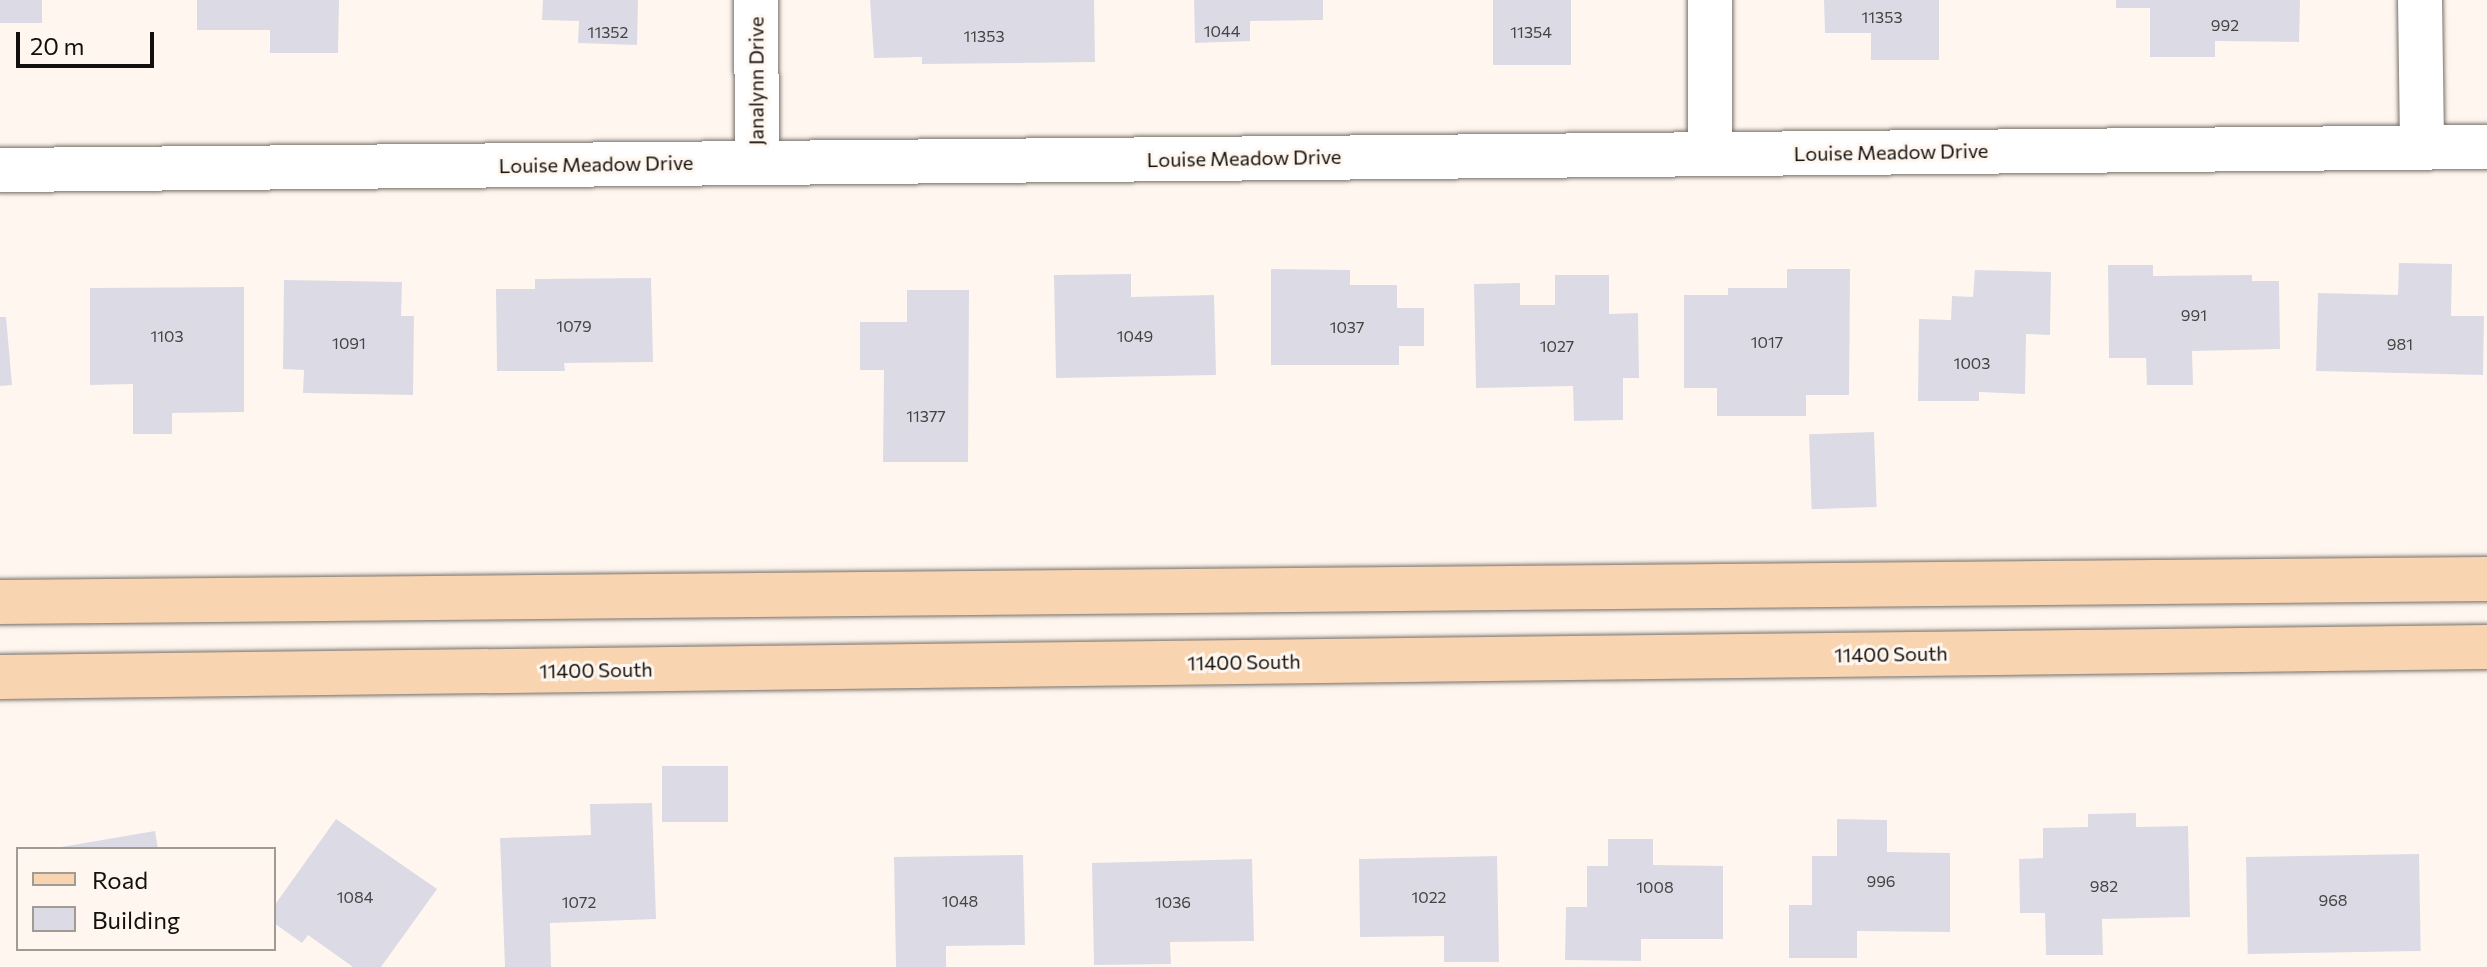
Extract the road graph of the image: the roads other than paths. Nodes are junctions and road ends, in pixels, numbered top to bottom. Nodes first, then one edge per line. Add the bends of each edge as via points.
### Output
1 (756, 0) edge
2 (1710, 0) edge
3 (2420, 0) edge
4 (2422, 147) junction
5 (2487, 147) edge
6 (1710, 154) junction
7 (757, 163) junction
8 (0, 170) edge
9 (2487, 579) edge
10 (0, 602) edge
11 (2487, 647) edge
12 (0, 677) edge

1 - 7 street, Janalynn Drive
2 - 6 street
3 - 4 street
4 - 5 street, Louise Meadow Drive
4 - 6 street, Louise Meadow Drive
6 - 7 street, Louise Meadow Drive
7 - 8 street, Louise Meadow Drive
9 - 10 main road
11 - 12 main road, 11400 South

